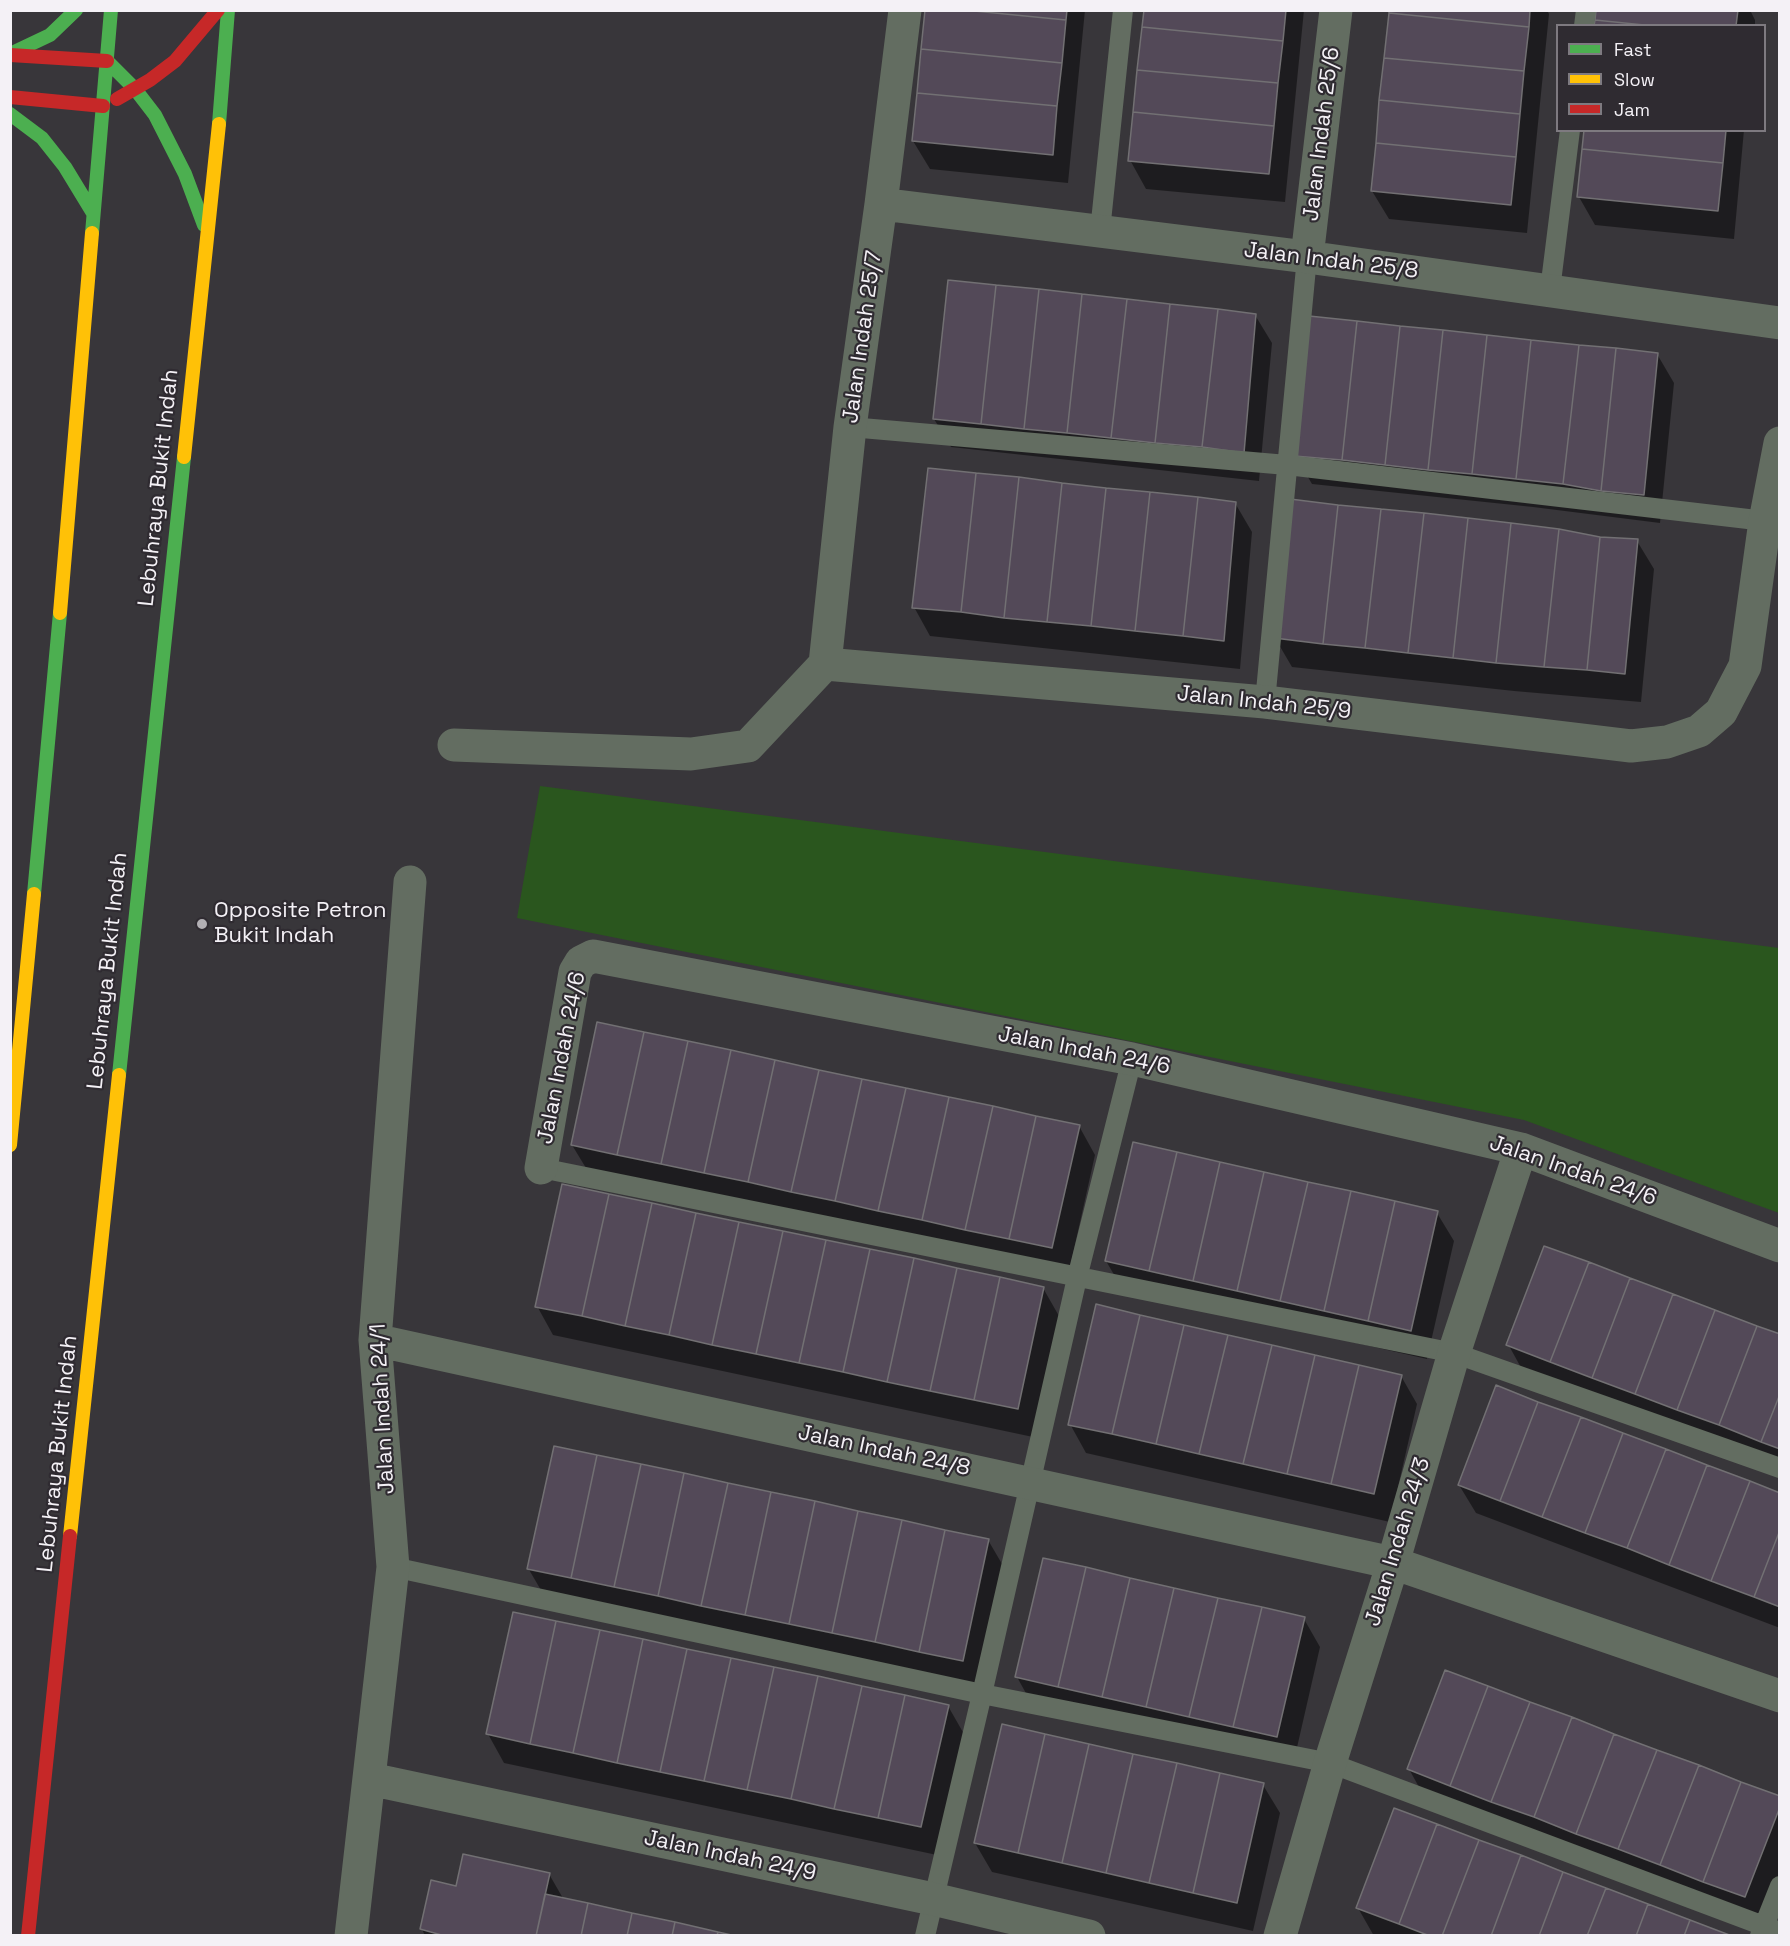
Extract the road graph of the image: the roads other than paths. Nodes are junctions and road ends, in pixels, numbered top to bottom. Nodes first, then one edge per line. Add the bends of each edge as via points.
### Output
1 (76, 10) edge
2 (111, 10) edge
3 (218, 10) edge
4 (228, 10) edge
5 (905, 10) edge
6 (1123, 10) edge
7 (1336, 10) edge
8 (10, 54) edge
9 (107, 61) junction
10 (135, 89) junction
11 (10, 98) edge
12 (103, 106) junction
13 (10, 114) edge
14 (1570, 132) edge
15 (881, 204) junction
16 (93, 213) junction
17 (206, 230) junction
18 (1100, 231) junction
19 (1307, 257) junction
20 (1550, 290) junction
21 (1779, 323) edge
22 (850, 427) junction
23 (1779, 444) edge
24 (1287, 465) junction
25 (1765, 521) junction
26 (825, 664) junction
27 (1265, 702) junction
28 (454, 745) dead end
29 (410, 882) dead end
30 (1132, 1059) junction
31 (10, 1145) edge
32 (1521, 1149) junction
33 (541, 1168) joint
34 (1779, 1246) edge
35 (1077, 1278) junction
36 (375, 1340) junction
37 (1454, 1353) junction
38 (1779, 1468) edge
39 (1030, 1484) junction
40 (1393, 1563) junction
41 (393, 1568) junction
42 (982, 1694) junction
43 (1779, 1696) edge
44 (1329, 1763) junction
45 (370, 1779) junction
46 (1779, 1886) edge
47 (933, 1899) junction
48 (1768, 1931) edge
49 (28, 1935) edge
50 (351, 1935) edge
51 (924, 1935) edge
52 (1089, 1935) edge
53 (1280, 1935) edge

1 - 8 main road via 50,35
2 - 9 main road
3 - 10 main road via 175,61
4 - 17 main road, Lebuhraya Bukit Indah
5 - 15 street, Jalan Indah 25/7
6 - 18 lane
7 - 19 street, Jalan Indah 25/6
8 - 9 main road
9 - 10 main road
9 - 12 main road
10 - 12 main road
10 - 17 main road via 168,139
11 - 12 main road
12 - 16 main road
13 - 16 main road via 42,138 65,166
14 - 20 lane
15 - 18 street, Jalan Indah 25/8
15 - 22 street, Jalan Indah 25/7
16 - 31 main road
17 - 49 main road, Lebuhraya Bukit Indah
18 - 19 street, Jalan Indah 25/8
19 - 20 street, Jalan Indah 25/8
19 - 24 lane
20 - 21 street, Jalan Indah 25/8
22 - 24 lane
22 - 26 street, Jalan Indah 25/7
23 - 25 street
24 - 25 lane
24 - 27 lane
25 - 27 street, Jalan Indah 25/9 via 1745,666 1721,712 1699,731 1667,742 1631,746
26 - 27 street, Jalan Indah 25/9
26 - 28 street via 748,746 691,754
29 - 36 street, Jalan Indah 24/1
30 - 32 street, Jalan Indah 24/6
30 - 33 street, Jalan Indah 24/6 via 593,956 581,962 575,972
30 - 35 lane
32 - 34 street, Jalan Indah 24/6
32 - 37 street, Jalan Indah 24/3
33 - 35 lane
35 - 37 lane
35 - 39 lane
36 - 39 street, Jalan Indah 24/8
36 - 41 street, Jalan Indah 24/1
37 - 38 lane
37 - 40 street, Jalan Indah 24/3
39 - 40 street, Jalan Indah 24/8
39 - 42 lane
40 - 43 street, Jalan Indah 24/8
40 - 44 street, Jalan Indah 24/3
41 - 42 lane
41 - 45 street, Jalan Indah 24/1
42 - 44 lane
42 - 47 lane
44 - 48 lane
44 - 53 street, Jalan Indah 24/3
45 - 47 street, Jalan Indah 24/9
45 - 50 street, Jalan Indah 24/1
46 - 48 lane
47 - 51 lane
47 - 52 street, Jalan Indah 24/9

